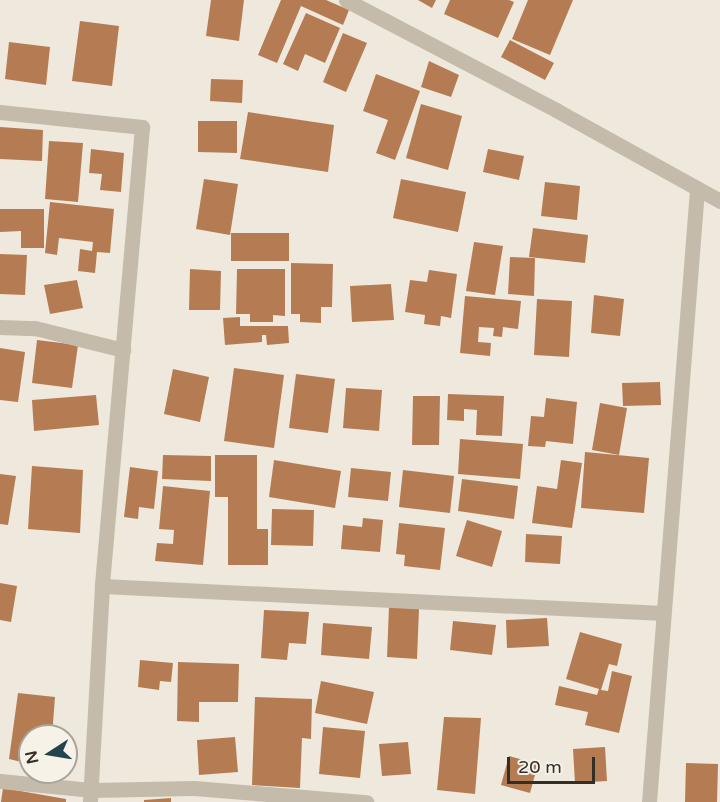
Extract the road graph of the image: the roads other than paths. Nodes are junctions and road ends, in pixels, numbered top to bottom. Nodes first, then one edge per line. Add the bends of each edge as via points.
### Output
1 (346, 0) edge
2 (0, 112) edge
3 (697, 189) junction
4 (720, 201) edge
5 (0, 327) edge
6 (123, 350) junction
7 (102, 586) junction
8 (663, 613) junction
9 (0, 781) edge
10 (91, 796) edge
11 (366, 802) edge
12 (649, 802) edge

1 - 3 street
2 - 6 street via 142,127
3 - 4 street
3 - 8 street
5 - 6 street via 35,328
6 - 7 street
7 - 8 street
7 - 10 street
8 - 12 street
9 - 10 street
10 - 11 street via 194,788

